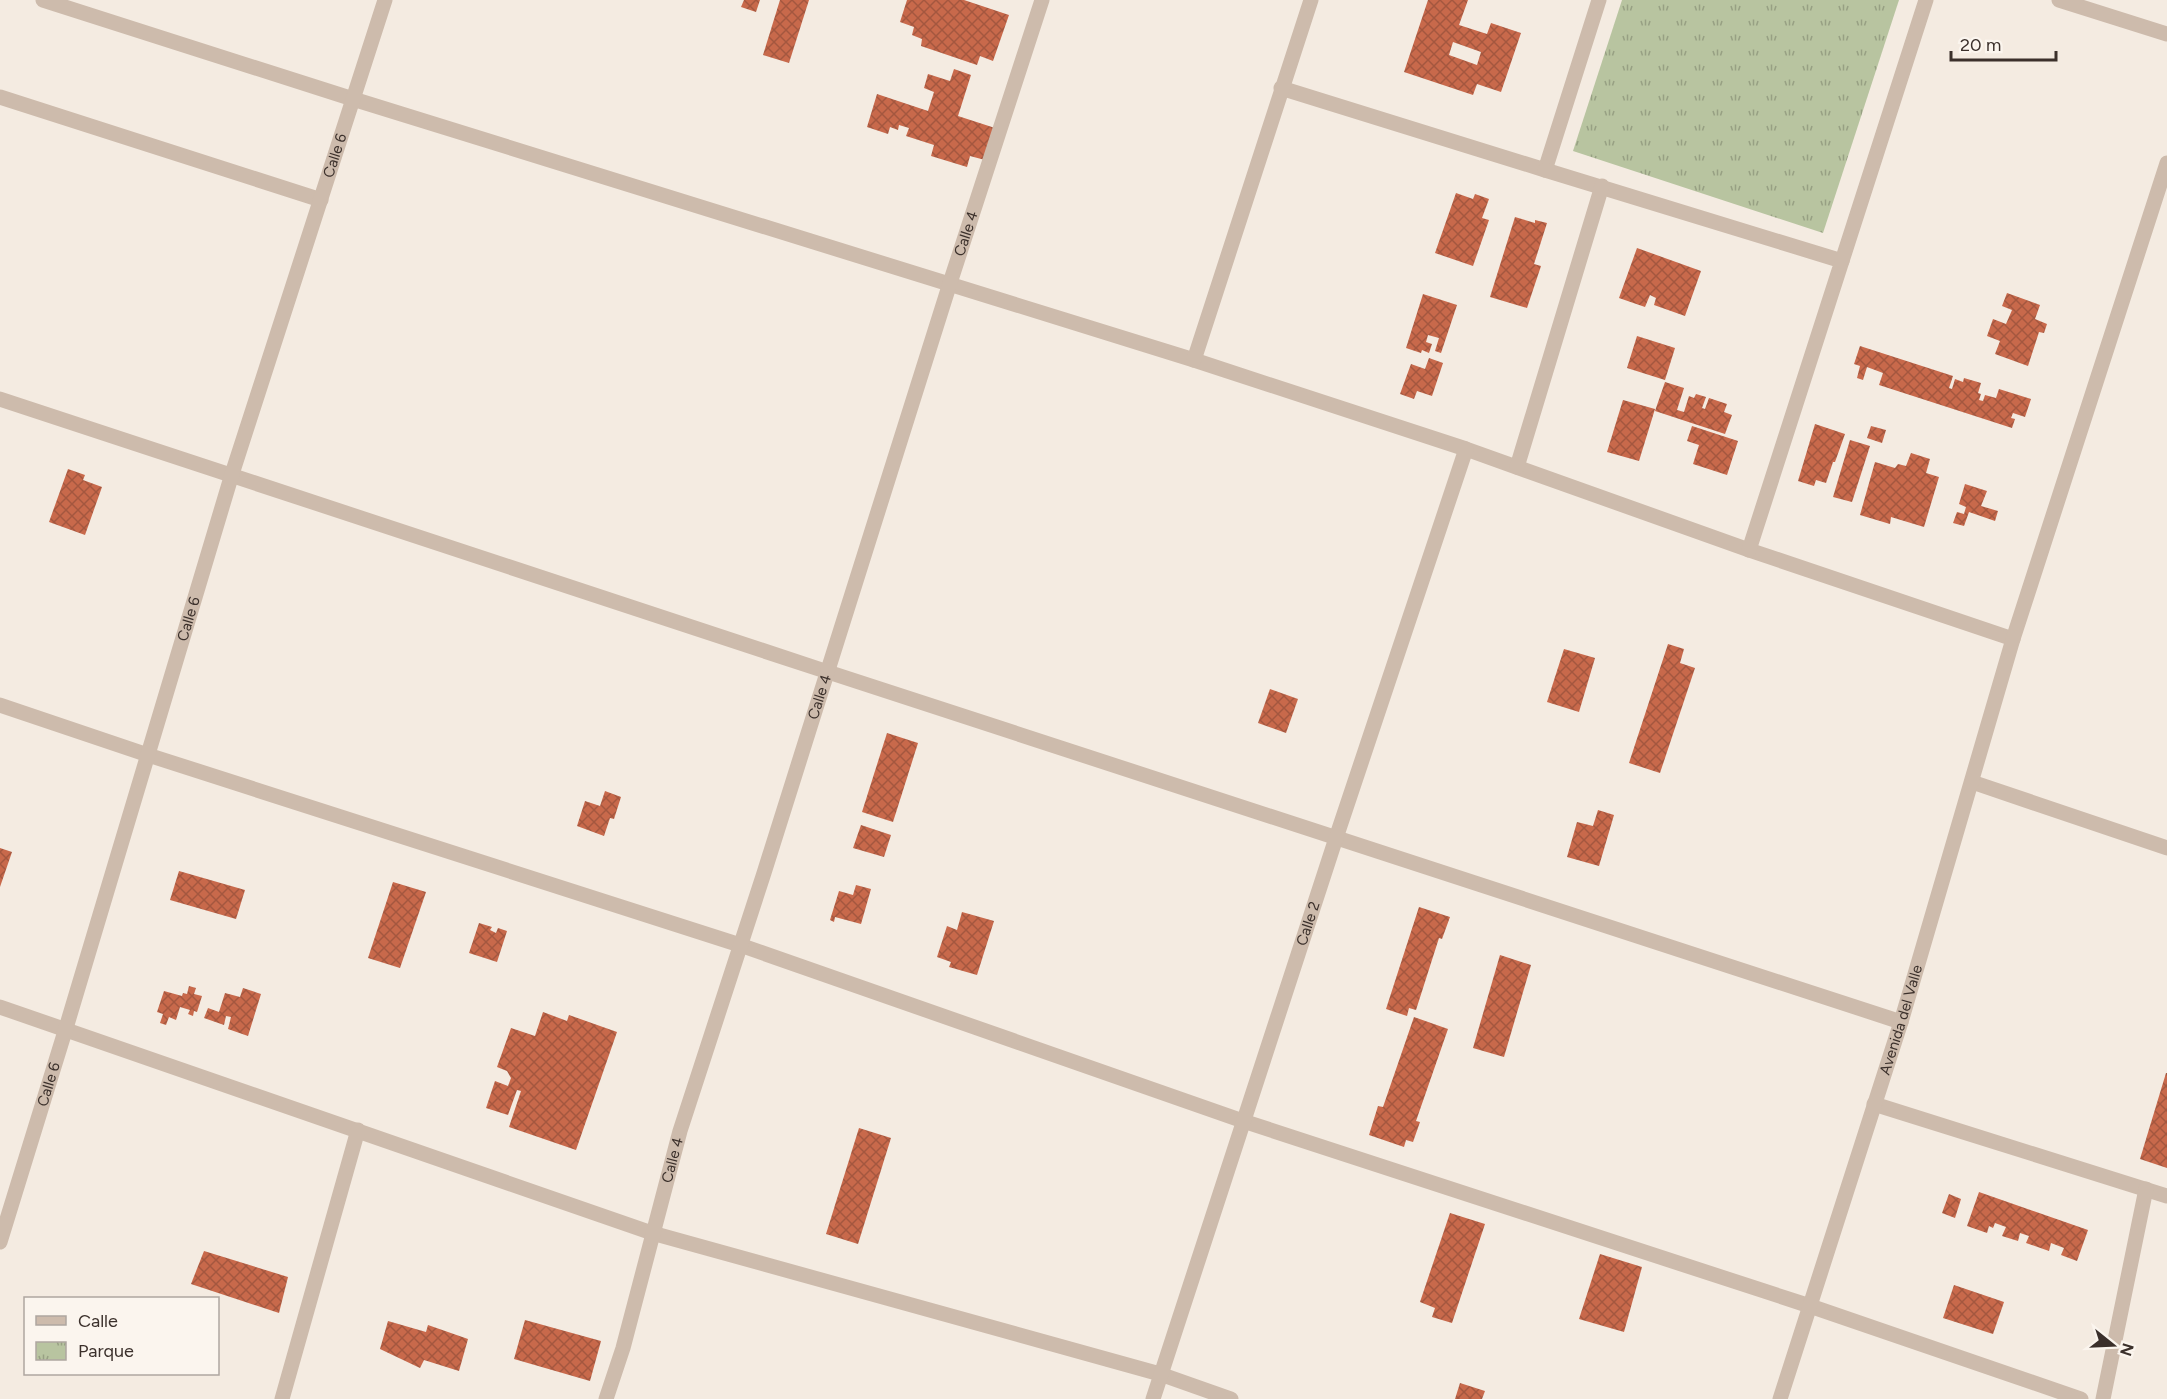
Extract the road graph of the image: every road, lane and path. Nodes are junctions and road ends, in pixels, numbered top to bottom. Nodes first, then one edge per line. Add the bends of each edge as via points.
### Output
1 (43, 0) edge
2 (386, 0) edge
3 (1042, 0) edge
4 (1311, 0) edge
5 (1599, 0) edge
6 (1926, 0) edge
7 (2059, 0) edge
8 (76, 5) edge
9 (2167, 34) edge
10 (1281, 88) junction
11 (0, 97) edge
12 (353, 99) junction
13 (2167, 163) edge
14 (1545, 170) junction
15 (1602, 186) junction
16 (321, 200) junction
17 (1842, 261) junction
18 (950, 283) junction
19 (1194, 360) junction
20 (0, 399) edge
21 (1466, 449) junction
22 (1517, 467) junction
23 (232, 474) junction
24 (1749, 550) junction
25 (2013, 639) junction
26 (828, 672) junction
27 (0, 705) edge
28 (148, 755) junction
29 (1972, 783) junction
30 (1336, 838) junction
31 (2167, 848) edge
32 (740, 945) junction
33 (0, 1007) edge
34 (1901, 1022) junction
35 (66, 1028) junction
36 (1874, 1104) junction
37 (1243, 1121) junction
38 (358, 1130) junction
39 (2146, 1190) junction
40 (2167, 1196) edge
41 (652, 1233) junction
42 (0, 1242) edge
43 (1810, 1306) junction
44 (1160, 1374) junction
45 (282, 1399) edge
46 (606, 1399) edge
47 (1153, 1399) edge
48 (1231, 1399) edge
49 (1780, 1399) edge
50 (2081, 1399) edge
51 (2103, 1399) edge

1 - 8 street
2 - 12 street, Calle 6
3 - 18 street, Calle 4
4 - 10 street
5 - 14 street
6 - 17 street
7 - 9 street
8 - 12 street
10 - 14 street
10 - 19 street
11 - 16 street
12 - 16 street, Calle 6
12 - 18 street
13 - 25 street, Avenida del Valle
14 - 15 street
15 - 17 street
15 - 22 street
16 - 23 street, Calle 6
17 - 24 street
18 - 19 street
18 - 26 street, Calle 4
19 - 21 street
20 - 23 street
21 - 22 street
21 - 30 street, Calle 2
22 - 24 street
23 - 26 street
23 - 28 street, Calle 6
24 - 25 street
25 - 29 street, Avenida del Valle
26 - 30 street
26 - 32 street, Calle 4
27 - 28 street
28 - 32 street
28 - 35 street, Calle 6
29 - 31 street
29 - 34 street, Avenida del Valle
30 - 34 street
30 - 37 street, Calle 2
32 - 37 street
32 - 41 street, Calle 4 via 680,1131
33 - 35 street
34 - 36 street, Avenida del Valle
35 - 38 street
35 - 42 street, Calle 6
36 - 39 street
36 - 43 street, Avenida del Valle
37 - 43 street
37 - 44 street, Calle 2
38 - 41 street
38 - 45 street
39 - 40 street
39 - 51 street
41 - 44 street
41 - 46 street, Calle 4
43 - 49 street, Avenida del Valle
43 - 50 street
44 - 47 street, Calle 2
44 - 48 street

